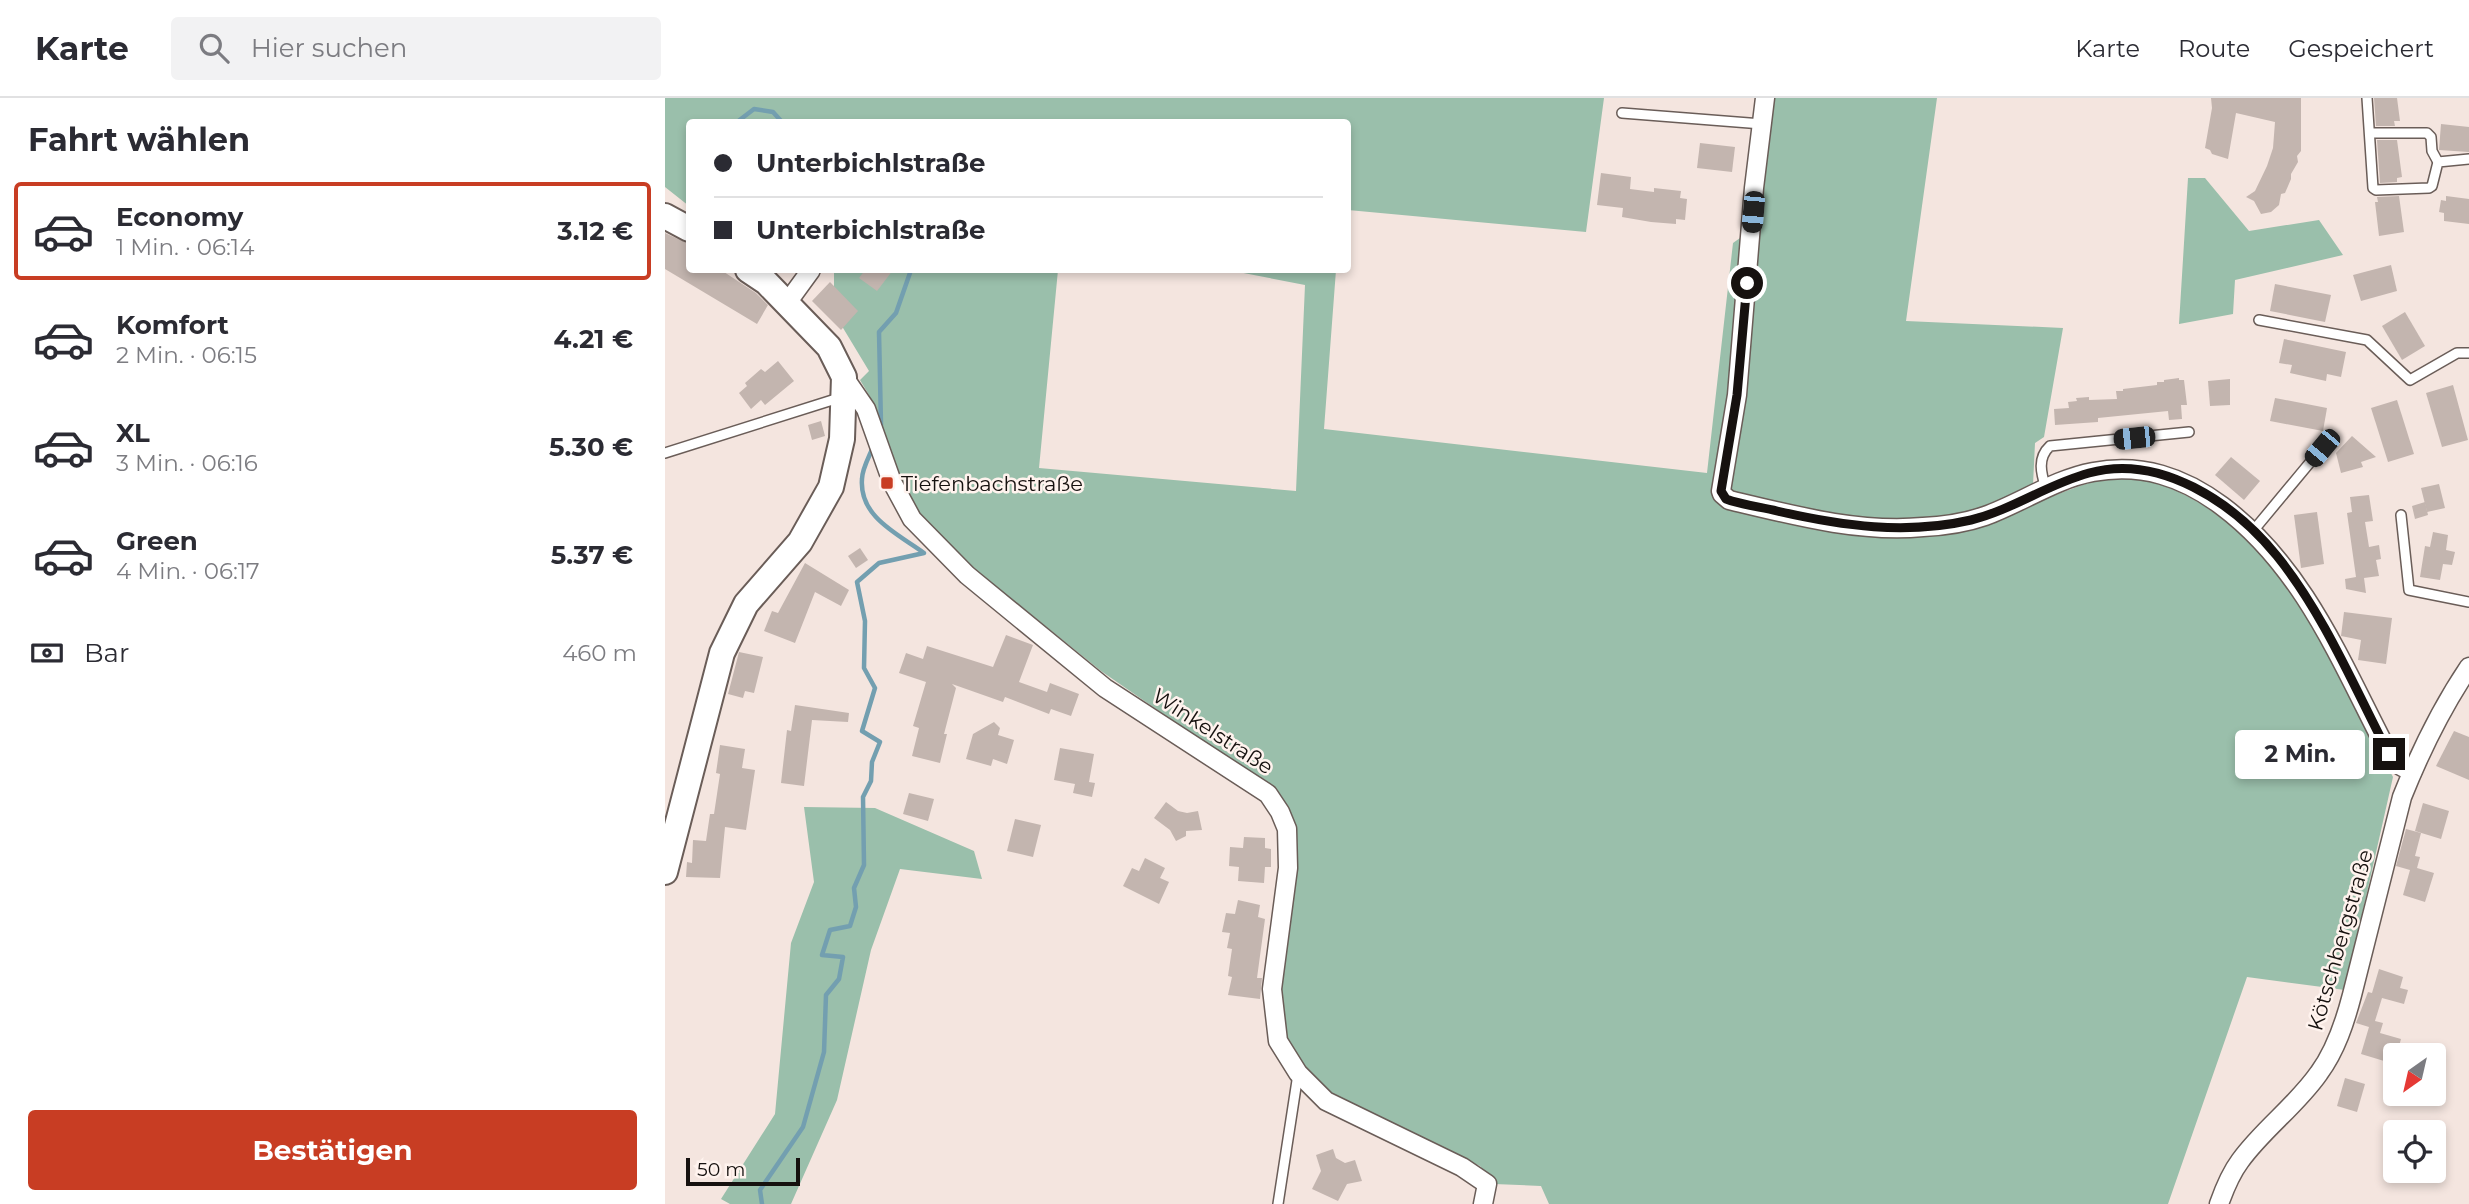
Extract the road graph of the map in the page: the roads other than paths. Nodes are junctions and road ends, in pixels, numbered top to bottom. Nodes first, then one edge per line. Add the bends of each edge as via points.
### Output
1 (1765, 98) edge
2 (2367, 98) edge
3 (1622, 113) dead end
4 (1762, 124) junction
5 (2370, 133) junction
6 (2469, 159) edge
7 (2438, 162) junction
8 (665, 216) edge
9 (686, 227) edge
10 (752, 273) edge
11 (809, 273) edge
12 (787, 303) junction
13 (2259, 320) dead end
14 (2469, 353) edge
15 (844, 386) junction
16 (2189, 432) dead end
17 (2322, 448) dead end
18 (665, 453) edge
19 (2046, 489) junction
20 (2401, 515) dead end
21 (2253, 531) junction
22 (2469, 602) edge
23 (2469, 667) edge
24 (2412, 772) junction
25 (665, 872) edge
26 (1298, 1073) junction
27 (1278, 1204) edge
28 (1483, 1204) edge
29 (2219, 1204) edge

1 - 4 street
2 - 5 lane
3 - 4 lane
4 - 19 street via 1742,352 1722,495 1797,516 1890,529 1973,519
5 - 7 lane via 2427,133
5 - 7 lane via 2376,190 2428,188
6 - 7 lane
8 - 9 street
10 - 12 street
11 - 12 street
12 - 15 street via 829,347
13 - 14 lane via 2367,340 2410,380 2457,353
15 - 18 lane
15 - 25 street via 842,439 831,487 800,542 746,604 722,653
15 - 26 street, Winkelstraße via 866,409 912,519 967,575 1105,688 1268,794 1280,812 1287,829 1288,868 1272,989 1278,1041
16 - 19 lane via 2050,446 2041,460
17 - 21 lane
19 - 21 street via 2090,472 2159,473 2213,499
20 - 22 lane via 2409,590
21 - 24 street via 2310,604 2389,754
23 - 24 street, Kötschbergstraße
24 - 29 street, Kötschbergstraße via 2344,1024 2332,1051 2309,1087 2239,1162
26 - 27 lane
26 - 28 street, Winkelstraße via 1326,1101 1462,1167 1487,1184

